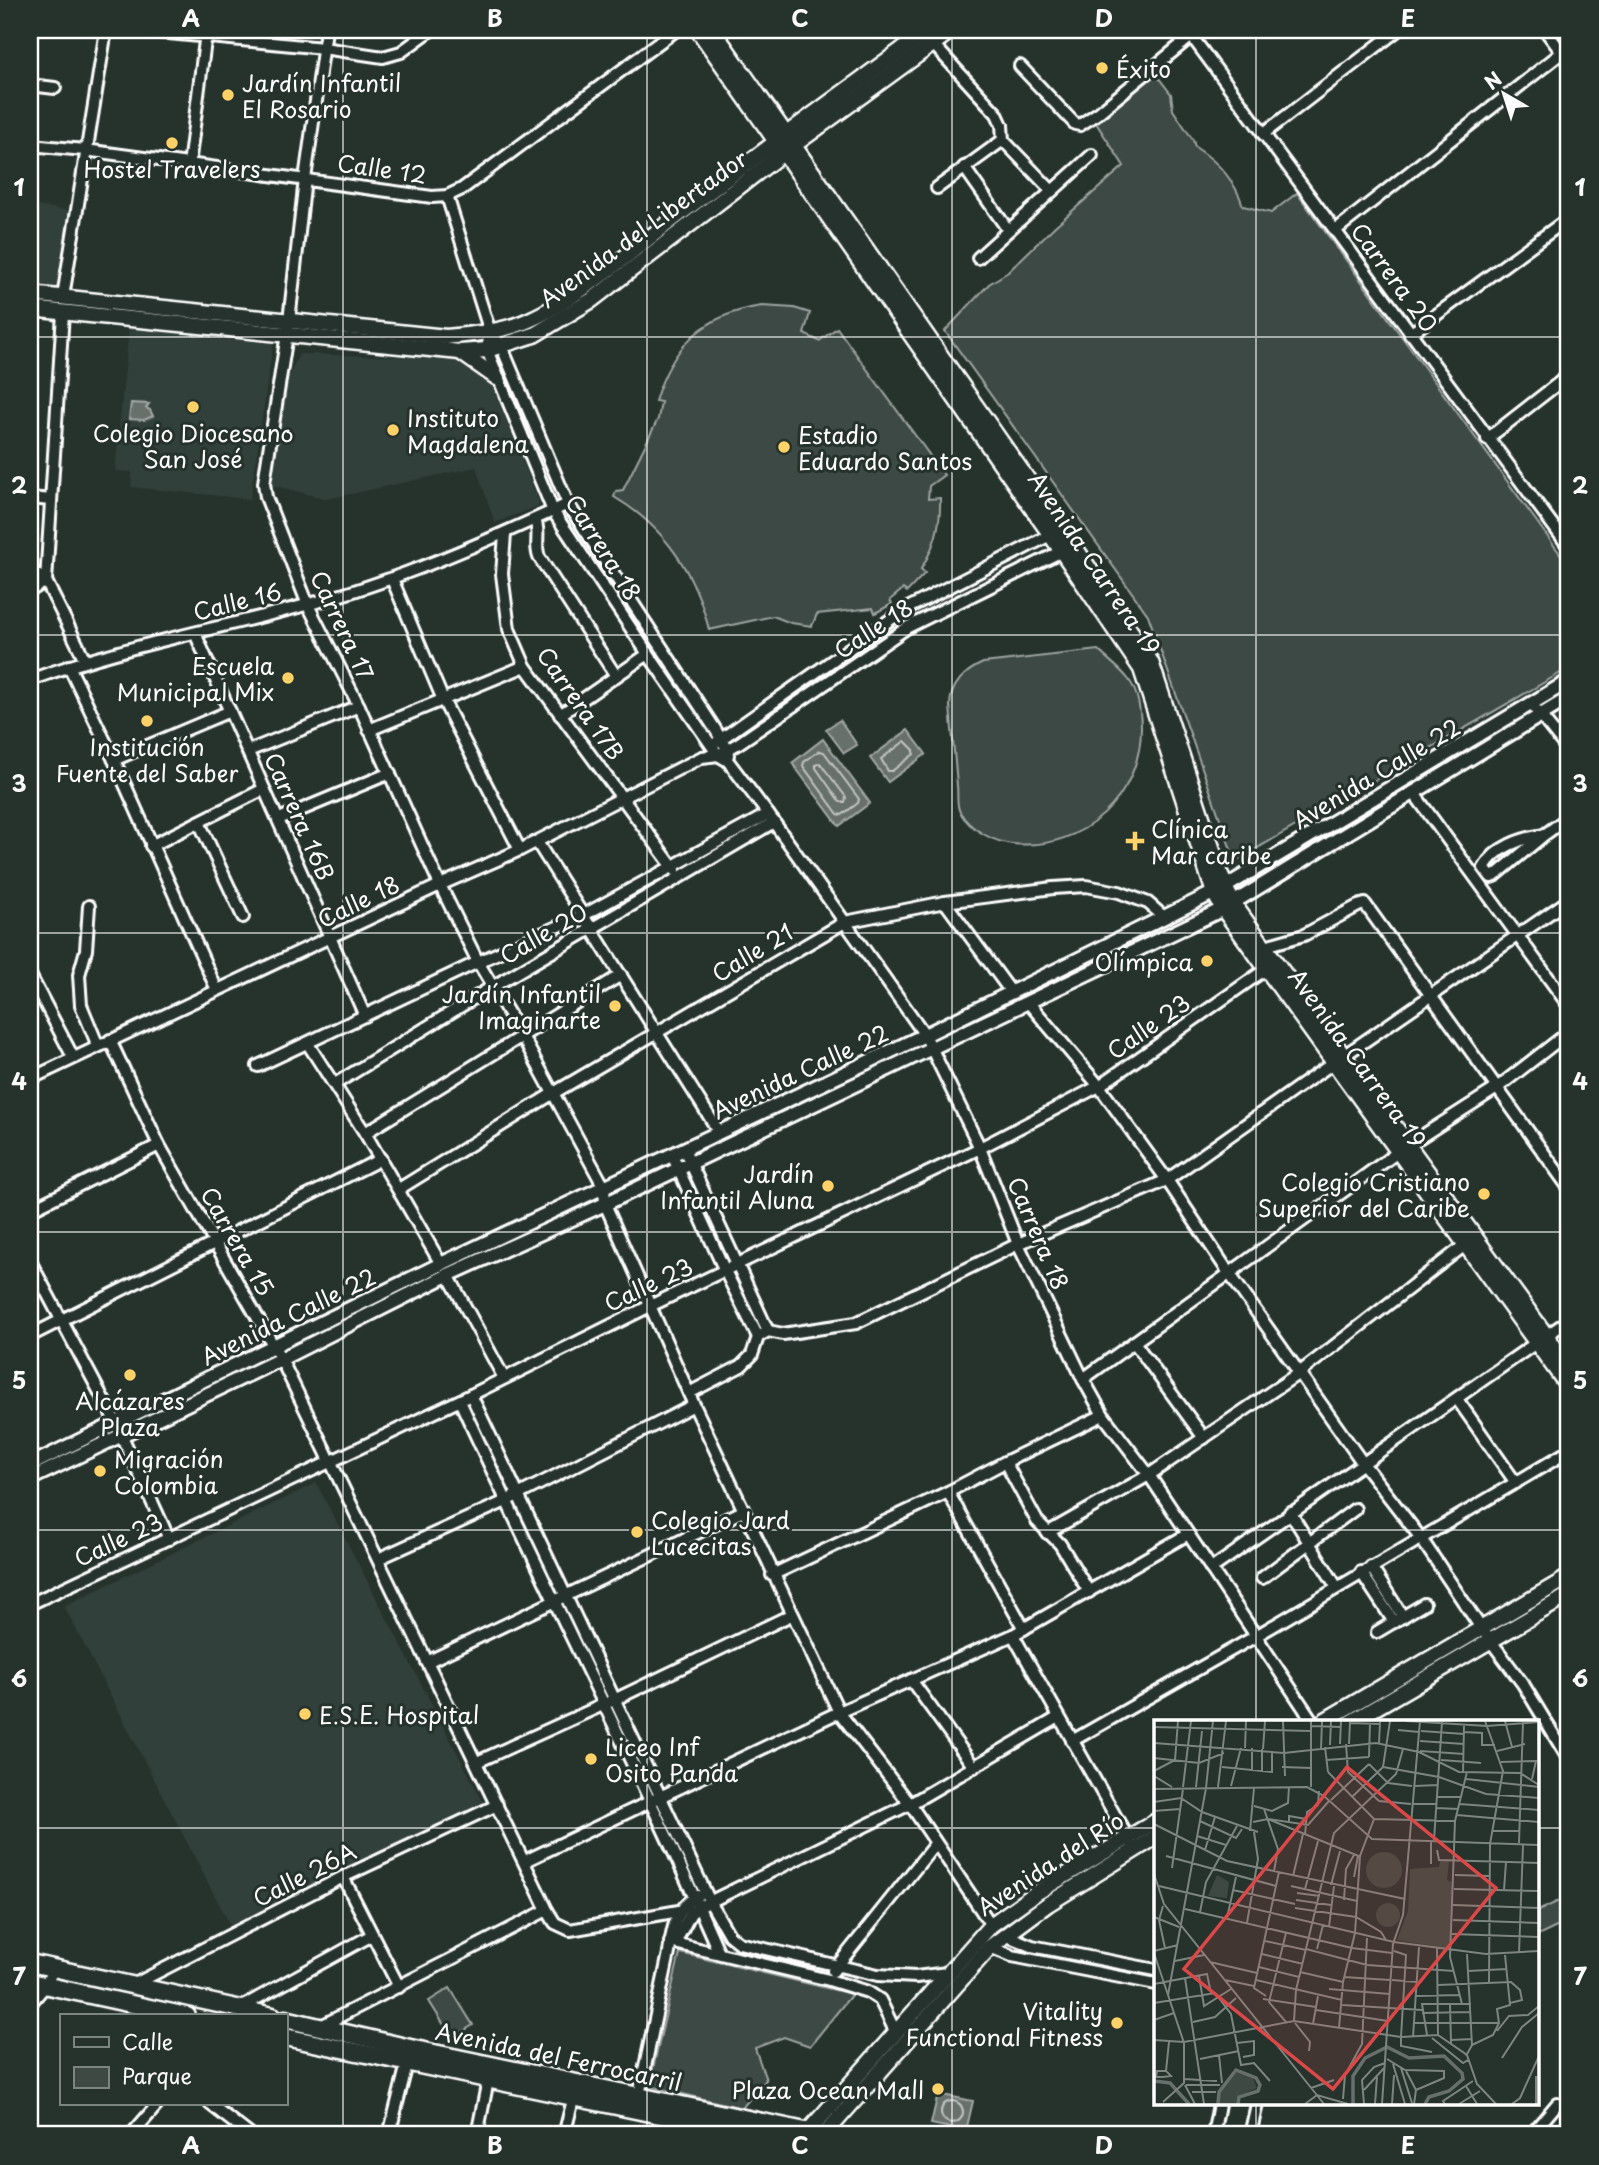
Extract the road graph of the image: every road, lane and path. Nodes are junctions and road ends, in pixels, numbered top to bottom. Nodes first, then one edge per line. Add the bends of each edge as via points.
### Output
1 (106, 30) edge
2 (137, 30) edge
3 (326, 30) edge
4 (431, 30) edge
5 (676, 30) edge
6 (698, 30) edge
7 (713, 30) edge
8 (952, 30) edge
9 (1398, 30) edge
10 (1545, 30) edge
11 (1192, 32) edge
12 (206, 33) edge
13 (931, 37) edge
14 (323, 48) junction
15 (1567, 54) edge
16 (1020, 65) dead end
17 (30, 85) edge
18 (55, 88) dead end
19 (1263, 134) junction
20 (1003, 140) junction
21 (784, 143) junction
22 (30, 145) edge
23 (85, 150) junction
24 (1091, 155) dead end
25 (189, 165) junction
26 (964, 167) junction
27 (305, 178) junction
28 (937, 188) dead end
29 (1051, 190) junction
30 (447, 196) junction
31 (1569, 218) edge
32 (1007, 230) junction
33 (1336, 230) junction
34 (978, 258) dead end
35 (30, 294) edge
36 (63, 297) junction
37 (30, 309) edge
38 (63, 313) junction
39 (289, 321) junction
40 (490, 332) junction
41 (1410, 334) junction
42 (286, 336) junction
43 (501, 345) junction
44 (487, 350) junction
45 (460, 352) junction
46 (1569, 375) edge
47 (497, 378) junction
48 (1488, 439) junction
49 (30, 498) edge
50 (51, 500) junction
51 (568, 504) junction
52 (553, 511) junction
53 (535, 520) junction
54 (1569, 526) edge
55 (1056, 532) junction
56 (505, 534) junction
57 (1559, 534) junction
58 (1569, 547) edge
59 (1067, 548) junction
60 (30, 570) edge
61 (392, 579) junction
62 (46, 581) junction
63 (30, 591) edge
64 (308, 605) junction
65 (195, 633) junction
66 (648, 654) junction
67 (85, 660) junction
68 (69, 666) junction
69 (525, 666) junction
70 (616, 676) junction
71 (30, 680) edge
72 (1569, 681) edge
73 (1569, 698) edge
74 (443, 700) junction
75 (359, 706) junction
76 (1536, 710) junction
77 (230, 711) junction
78 (560, 715) junction
79 (369, 730) junction
80 (720, 747) junction
81 (248, 751) junction
82 (1569, 751) edge
83 (114, 760) junction
84 (390, 773) junction
85 (264, 789) junction
86 (1413, 792) junction
87 (622, 797) junction
88 (1569, 817) edge
89 (771, 818) junction
90 (279, 820) junction
91 (199, 822) junction
92 (1544, 835) junction
93 (537, 842) junction
94 (151, 846) junction
95 (520, 850) junction
96 (671, 865) junction
97 (679, 877) junction
98 (440, 885) junction
99 (1219, 890) junction
100 (1569, 900) edge
101 (945, 902) junction
102 (89, 906) dead end
103 (1228, 906) junction
104 (584, 915) junction
105 (243, 916) dead end
106 (1164, 917) junction
107 (845, 922) junction
108 (593, 929) junction
109 (1520, 936) junction
110 (331, 938) junction
111 (1265, 946) junction
112 (478, 962) junction
113 (1266, 969) junction
114 (30, 975) edge
115 (621, 975) junction
116 (492, 987) junction
117 (217, 990) junction
118 (1012, 992) junction
119 (1432, 996) junction
120 (42, 999) junction
121 (1028, 1002) junction
122 (30, 1004) edge
123 (1569, 1005) edge
124 (365, 1016) junction
125 (1569, 1032) edge
126 (657, 1034) junction
127 (522, 1036) junction
128 (110, 1040) junction
129 (928, 1041) junction
130 (308, 1044) junction
131 (98, 1045) junction
132 (73, 1057) junction
133 (1338, 1060) junction
134 (258, 1066) dead end
135 (30, 1079) edge
136 (335, 1084) junction
137 (1099, 1086) junction
138 (1497, 1088) junction
139 (552, 1094) junction
140 (719, 1132) junction
141 (365, 1133) junction
142 (159, 1145) junction
143 (980, 1148) junction
144 (1403, 1149) junction
145 (678, 1152) junction
146 (380, 1159) junction
147 (690, 1162) junction
148 (678, 1168) junction
149 (1167, 1180) junction
150 (604, 1187) junction
151 (1569, 1188) edge
152 (399, 1189) junction
153 (605, 1204) junction
154 (30, 1210) edge
155 (215, 1243) junction
156 (1018, 1244) junction
157 (1465, 1245) junction
158 (30, 1261) edge
159 (737, 1265) junction
160 (445, 1270) junction
161 (725, 1271) junction
162 (1229, 1273) junction
163 (650, 1306) junction
164 (63, 1320) junction
165 (1569, 1320) edge
166 (763, 1334) junction
167 (30, 1336) edge
168 (1542, 1340) junction
169 (1134, 1342) junction
170 (275, 1347) junction
171 (281, 1359) junction
172 (1569, 1367) edge
173 (1299, 1373) junction
174 (504, 1378) junction
175 (1083, 1379) junction
176 (1569, 1388) edge
177 (689, 1393) junction
178 (471, 1395) junction
179 (1457, 1399) junction
180 (460, 1401) junction
181 (694, 1405) junction
182 (1103, 1415) junction
183 (119, 1429) junction
184 (1204, 1437) junction
185 (1569, 1451) edge
186 (332, 1461) junction
187 (1004, 1462) junction
188 (1362, 1462) junction
189 (30, 1465) edge
190 (1149, 1475) junction
191 (30, 1479) edge
192 (1516, 1483) junction
193 (948, 1492) junction
194 (518, 1495) junction
195 (506, 1501) junction
196 (1355, 1509) dead end
197 (743, 1511) junction
198 (1290, 1512) junction
199 (1047, 1532) junction
200 (1188, 1534) junction
201 (1420, 1538) junction
202 (169, 1539) junction
203 (1309, 1543) junction
204 (378, 1559) junction
205 (1211, 1569) junction
206 (1366, 1569) junction
207 (772, 1575) junction
208 (1569, 1577) edge
209 (1262, 1578) dead end
210 (1336, 1586) junction
211 (1090, 1592) junction
212 (1569, 1595) edge
213 (567, 1597) junction
214 (555, 1602) junction
215 (30, 1604) edge
216 (1424, 1604) dead end
217 (791, 1615) junction
218 (1399, 1619) junction
219 (1481, 1628) junction
220 (1024, 1629) junction
221 (1377, 1632) dead end
222 (1013, 1635) junction
223 (1256, 1636) junction
224 (1490, 1641) junction
225 (426, 1662) junction
226 (911, 1680) junction
227 (616, 1699) junction
228 (604, 1705) junction
229 (839, 1713) junction
230 (1059, 1717) junction
231 (1312, 1720) edge
232 (1325, 1720) edge
233 (1354, 1720) edge
234 (1072, 1741) junction
235 (1569, 1760) edge
236 (477, 1762) junction
237 (974, 1767) junction
238 (655, 1801) junction
239 (910, 1804) junction
240 (497, 1805) junction
241 (1154, 1823) edge
242 (1154, 1838) edge
243 (935, 1844) junction
244 (1131, 1845) junction
245 (525, 1861) junction
246 (343, 1877) junction
247 (708, 1897) junction
248 (696, 1903) junction
249 (547, 1910) junction
250 (679, 1911) junction
251 (991, 1925) junction
252 (372, 1934) junction
253 (1005, 1935) junction
254 (672, 1943) junction
255 (990, 1947) junction
256 (719, 1954) junction
257 (30, 1963) edge
258 (835, 1966) junction
259 (54, 1968) junction
260 (1154, 1970) edge
261 (947, 1973) junction
262 (829, 1980) junction
263 (37, 1984) edge
264 (1154, 1984) edge
265 (133, 1985) junction
266 (399, 1987) junction
267 (30, 2004) edge
268 (238, 2009) junction
269 (178, 2014) edge
270 (263, 2014) edge
271 (287, 2019) edge
272 (319, 2026) junction
273 (896, 2032) junction
274 (287, 2037) edge
275 (409, 2056) junction
276 (488, 2080) junction
277 (574, 2096) junction
278 (638, 2103) junction
279 (1557, 2104) dead end
280 (156, 2106) edge
281 (213, 2106) edge
282 (1219, 2106) edge
283 (1257, 2106) edge
284 (134, 2134) edge
285 (817, 2134) edge
286 (250, 2135) edge
287 (389, 2135) edge
288 (477, 2135) edge
289 (564, 2135) edge
290 (756, 2135) edge
291 (1213, 2135) edge
292 (1250, 2135) edge
293 (1531, 2135) edge

1 - 23 street
2 - 12 street
3 - 14 street, Carrera 17
4 - 14 street via 401,52 383,57
5 - 30 street, Calle 12
6 - 21 main road, Avenida Carrera 19
7 - 21 main road, Avenida Carrera 19
8 - 13 main road, Avenida del Libertador
9 - 19 street
10 - 15 street
11 - 16 street via 1080,125
11 - 19 street, Carrera 20
12 - 14 street
12 - 25 street
13 - 20 street via 997,114
13 - 21 main road, Avenida del Libertador
14 - 27 street, Carrera 17
15 - 33 street
17 - 18 street
19 - 33 street, Carrera 20
20 - 26 street
20 - 29 street
21 - 40 main road, Avenida del Libertador via 580,289 529,320
21 - 43 main road, Avenida del Libertador via 592,300 534,335
21 - 55 main road, Avenida Carrera 19
22 - 23 street, Calle 12
23 - 25 street, Calle 12
23 - 36 street
24 - 29 street
25 - 27 street, Calle 12
26 - 28 street
26 - 32 street
27 - 30 street, Calle 12
27 - 39 street, Carrera 17
29 - 32 street
30 - 40 street, Carrera 18
31 - 41 street
32 - 34 street
33 - 41 street, Carrera 20
35 - 36 main road, Avenida del Libertador
36 - 39 main road, Avenida del Libertador
37 - 38 main road, Avenida del Libertador
38 - 42 main road, Avenida del Libertador
38 - 50 street
39 - 40 main road, Avenida del Libertador via 446,337
39 - 42 street, Carrera 17
40 - 43 street, Carrera 18
40 - 44 street, Carrera 18
41 - 48 street, Carrera 20
42 - 45 main road, Avenida del Libertador
42 - 64 street, Carrera 17 via 264,483
43 - 44 main road, Avenida del Libertador
43 - 51 street, Carrera 18
44 - 45 main road, Avenida del Libertador
44 - 47 street, Carrera 18
45 - 47 main road
46 - 48 street
47 - 52 street, Carrera 18
48 - 57 street, Carrera 20
49 - 50 street
50 - 62 street
51 - 52 street, Calle 16
51 - 80 street, Carrera 18
52 - 53 street, Calle 16
52 - 66 street, Carrera 18
53 - 56 street, Calle 16
53 - 70 street via 539,557
54 - 57 street
55 - 59 main road, Avenida Carrera 19
55 - 80 street, Calle 18 via 904,610
56 - 61 street, Calle 16
56 - 69 street, Carrera 17B via 502,574 509,629
57 - 58 street, Carrera 20
59 - 80 street, Calle 18 via 908,627 739,743
59 - 99 main road, Avenida Carrera 19 via 1141,669
60 - 62 street
61 - 64 street, Calle 16
61 - 74 street
62 - 63 street
62 - 67 street
64 - 65 street, Calle 16
64 - 75 street, Carrera 17
65 - 67 street, Calle 16
65 - 77 street, Carrera 16B
66 - 70 street
66 - 80 street, Carrera 18
67 - 68 street, Calle 16
68 - 71 street, Calle 16
68 - 83 street
69 - 74 street
69 - 78 street, Carrera 17B
70 - 78 street
72 - 76 street, Avenida Calle 22
73 - 76 street, Avenida Calle 22
74 - 79 street
74 - 95 street
75 - 79 street, Carrera 17
75 - 81 street
76 - 82 street
76 - 86 street, Avenida Calle 22
76 - 99 street, Avenida Calle 22
77 - 81 street, Carrera 16B
77 - 83 street
78 - 87 street, Carrera 17B
79 - 84 street, Carrera 17
80 - 87 street, Calle 18
80 - 89 street, Carrera 18
81 - 85 street, Carrera 16B
83 - 94 street
84 - 90 street
84 - 98 street, Carrera 17
85 - 90 street, Carrera 16B
85 - 91 street
86 - 103 street, Avenida Calle 22
86 - 109 street
87 - 93 street, Calle 18
87 - 96 street, Carrera 17B
88 - 92 street
89 - 96 street, Calle 20
89 - 97 street, Calle 20
89 - 107 street, Carrera 18
90 - 110 street, Carrera 16B
91 - 94 street
91 - 105 street
92 - 92 street via 1500,852 1484,868 1487,873 1496,875
93 - 95 street, Calle 18
93 - 104 street
94 - 117 street
95 - 98 street, Calle 18
96 - 97 street, Carrera 17B
96 - 104 street, Calle 20
97 - 108 street, Calle 20
98 - 110 street, Calle 18
98 - 112 street, Carrera 17
99 - 103 main road, Avenida Carrera 19
99 - 106 street, Avenida Calle 22
100 - 109 street
101 - 106 street, Calle 21 via 1086,886 1148,903
101 - 107 street, Calle 21
101 - 118 street
102 - 131 street via 79,975 82,1005
103 - 111 main road, Avenida Carrera 19
103 - 113 main road, Avenida Carrera 19
103 - 121 street, Avenida Calle 22
104 - 108 street
104 - 112 street, Calle 20
106 - 118 street, Avenida Calle 22
107 - 126 street, Calle 21
107 - 129 street, Carrera 18
108 - 115 street
108 - 116 street, Calle 20
109 - 119 street
109 - 123 street
110 - 117 street, Calle 18
110 - 124 street, Carrera 16B
111 - 119 street via 1304,935 1365,904
111 - 133 main road, Avenida Carrera 19
112 - 116 street, Carrera 17
112 - 124 street, Calle 20
113 - 133 main road, Avenida Carrera 19
113 - 137 street, Calle 23
114 - 120 street
115 - 126 street
115 - 127 street
116 - 127 street, Carrera 17
116 - 136 street, Calle 20
117 - 128 street, Calle 18
118 - 129 street, Avenida Calle 22
119 - 133 street
119 - 138 street
120 - 122 street
120 - 132 street
121 - 129 street, Avenida Calle 22
121 - 137 street
124 - 130 street, Calle 20
125 - 138 street
126 - 139 street, Calle 21
126 - 140 street
127 - 139 street, Carrera 17
127 - 141 street
128 - 131 street, Calle 18
128 - 142 street, Carrera 15
129 - 140 street, Avenida Calle 22
129 - 143 street, Carrera 18
129 - 147 street, Avenida Calle 22
130 - 134 street, Calle 20
130 - 136 street
131 - 132 street, Calle 18
132 - 135 street, Calle 18
133 - 144 main road, Avenida Carrera 19
133 - 149 street
136 - 141 street
137 - 143 street, Calle 23
137 - 149 street
138 - 144 street
138 - 151 street
139 - 150 street, Carrera 17
139 - 152 street, Calle 21
140 - 145 street, Avenida Calle 22
141 - 146 street
142 - 154 street
142 - 155 street, Carrera 15
143 - 156 street, Carrera 18
143 - 159 street, Calle 23
144 - 157 main road, Avenida Carrera 19
144 - 162 street
144 - 168 main road, Avenida Carrera 19
145 - 147 street
145 - 148 street
145 - 150 street, Avenida Calle 22
146 - 152 street
146 - 155 street
147 - 148 street, Avenida Calle 22
147 - 159 street
148 - 153 street, Avenida Calle 22
148 - 161 street
149 - 156 street
149 - 162 street
150 - 153 street
150 - 160 street, Avenida Calle 22
152 - 160 street
153 - 160 street, Avenida Calle 22
153 - 163 street
155 - 164 street
155 - 170 street, Carrera 15
156 - 166 street via 856,1323
156 - 175 street, Carrera 18
157 - 168 main road, Avenida Carrera 19
157 - 173 street
158 - 164 street
159 - 161 street, Calle 23
159 - 166 street
160 - 170 street, Avenida Calle 22
160 - 171 street, Avenida Calle 22
160 - 174 street
161 - 163 street, Calle 23
161 - 166 street
162 - 169 street
162 - 173 street
163 - 174 street, Calle 23
163 - 177 street
164 - 167 street
164 - 183 street
165 - 168 street
166 - 177 street via 741,1366
168 - 172 main road, Avenida Carrera 19
168 - 176 main road, Avenida Carrera 19
168 - 179 street
169 - 175 street
169 - 184 street
170 - 171 street, Carrera 15
170 - 183 street, Avenida Calle 22
171 - 183 street, Avenida Calle 22
171 - 186 street, Carrera 15
173 - 184 street
173 - 188 street
174 - 178 street, Calle 23
175 - 182 street, Carrera 18
177 - 181 street
178 - 180 street, Calle 23
178 - 194 street
179 - 188 street
179 - 192 street
180 - 186 street, Calle 23
180 - 195 street
181 - 194 street
181 - 197 street
182 - 187 street
182 - 190 street, Carrera 18
183 - 189 street, Avenida Calle 22
183 - 191 street, Avenida Calle 22
183 - 202 street
184 - 190 street
185 - 192 street
186 - 202 street, Calle 23
186 - 204 street, Carrera 15
187 - 193 street
187 - 199 street
188 - 198 street
188 - 201 street
190 - 199 street
190 - 200 street, Carrera 18
192 - 201 street
193 - 207 street
193 - 220 street
194 - 195 street
194 - 213 street
195 - 204 street
195 - 214 street
196 - 203 street
197 - 207 street
197 - 213 street
198 - 203 street
198 - 205 street
199 - 211 street via 1060,1544
200 - 205 street, Carrera 18
200 - 211 street
201 - 206 street
201 - 219 street
202 - 215 street, Calle 23
203 - 209 street
203 - 210 street
204 - 225 street, Carrera 15
205 - 223 street, Carrera 18
206 - 210 street
206 - 218 street
207 - 217 street
208 - 219 main road
210 - 223 street
211 - 220 street
212 - 224 main road
213 - 214 street
213 - 227 street
214 - 225 street
214 - 228 street
216 - 218 street
217 - 227 street
217 - 229 street
218 - 221 street
219 - 224 street
219 - 232 main road
220 - 222 street
222 - 226 street
222 - 230 street
223 - 231 street, Carrera 18
223 - 234 street
224 - 233 main road
224 - 235 street via 1538,1706
225 - 236 street, Carrera 15
226 - 229 street
226 - 237 street
227 - 228 street
227 - 238 street
228 - 236 street
228 - 238 street
229 - 238 street
229 - 239 street
230 - 234 street
230 - 237 street
234 - 244 street
236 - 240 street, Carrera 15
237 - 239 street
238 - 245 street
238 - 247 street
238 - 248 street
239 - 243 street
239 - 247 street
240 - 245 street, Carrera 15
240 - 246 street, Calle 26A
241 - 244 main road, Avenida del Río
242 - 244 main road, Avenida del Río
243 - 251 street
243 - 258 street
244 - 251 main road, Avenida del Río via 1036,1894
244 - 253 main road, Avenida del Río
245 - 249 street, Carrera 15
246 - 252 street
246 - 265 street, Calle 26A
247 - 248 street
247 - 258 street via 729,1935 739,1943
248 - 250 street
248 - 254 street
248 - 256 street
249 - 250 street via 555,1923 570,1930
249 - 266 street
250 - 254 street
251 - 261 main road, Avenida del Río
252 - 266 street
252 - 268 street
253 - 255 main road, Avenida del Río
253 - 260 street via 1032,1946
254 - 256 street
254 - 278 street
255 - 264 street via 1012,1956
255 - 285 main road, Avenida del Río
256 - 262 street
257 - 259 main road
258 - 261 street via 878,1975
258 - 262 street
259 - 263 street
259 - 265 main road
261 - 273 main road, Avenida del Río
262 - 273 street via 873,1994
263 - 267 street
263 - 269 main road
265 - 268 main road
266 - 272 street
268 - 270 main road
271 - 272 main road, Avenida del Ferrocarril
272 - 275 main road, Avenida del Ferrocarril
273 - 285 main road, Avenida del Río
274 - 275 main road, Avenida del Ferrocarril
275 - 276 main road, Avenida del Ferrocarril
275 - 278 main road, Avenida del Ferrocarril
275 - 287 street
276 - 277 main road, Avenida del Ferrocarril
276 - 288 street
277 - 278 main road, Avenida del Ferrocarril
277 - 289 street
278 - 285 main road, Avenida del Ferrocarril
278 - 290 main road, Avenida del Ferrocarril
279 - 293 street
280 - 284 street
281 - 286 street
282 - 291 street
283 - 292 street

